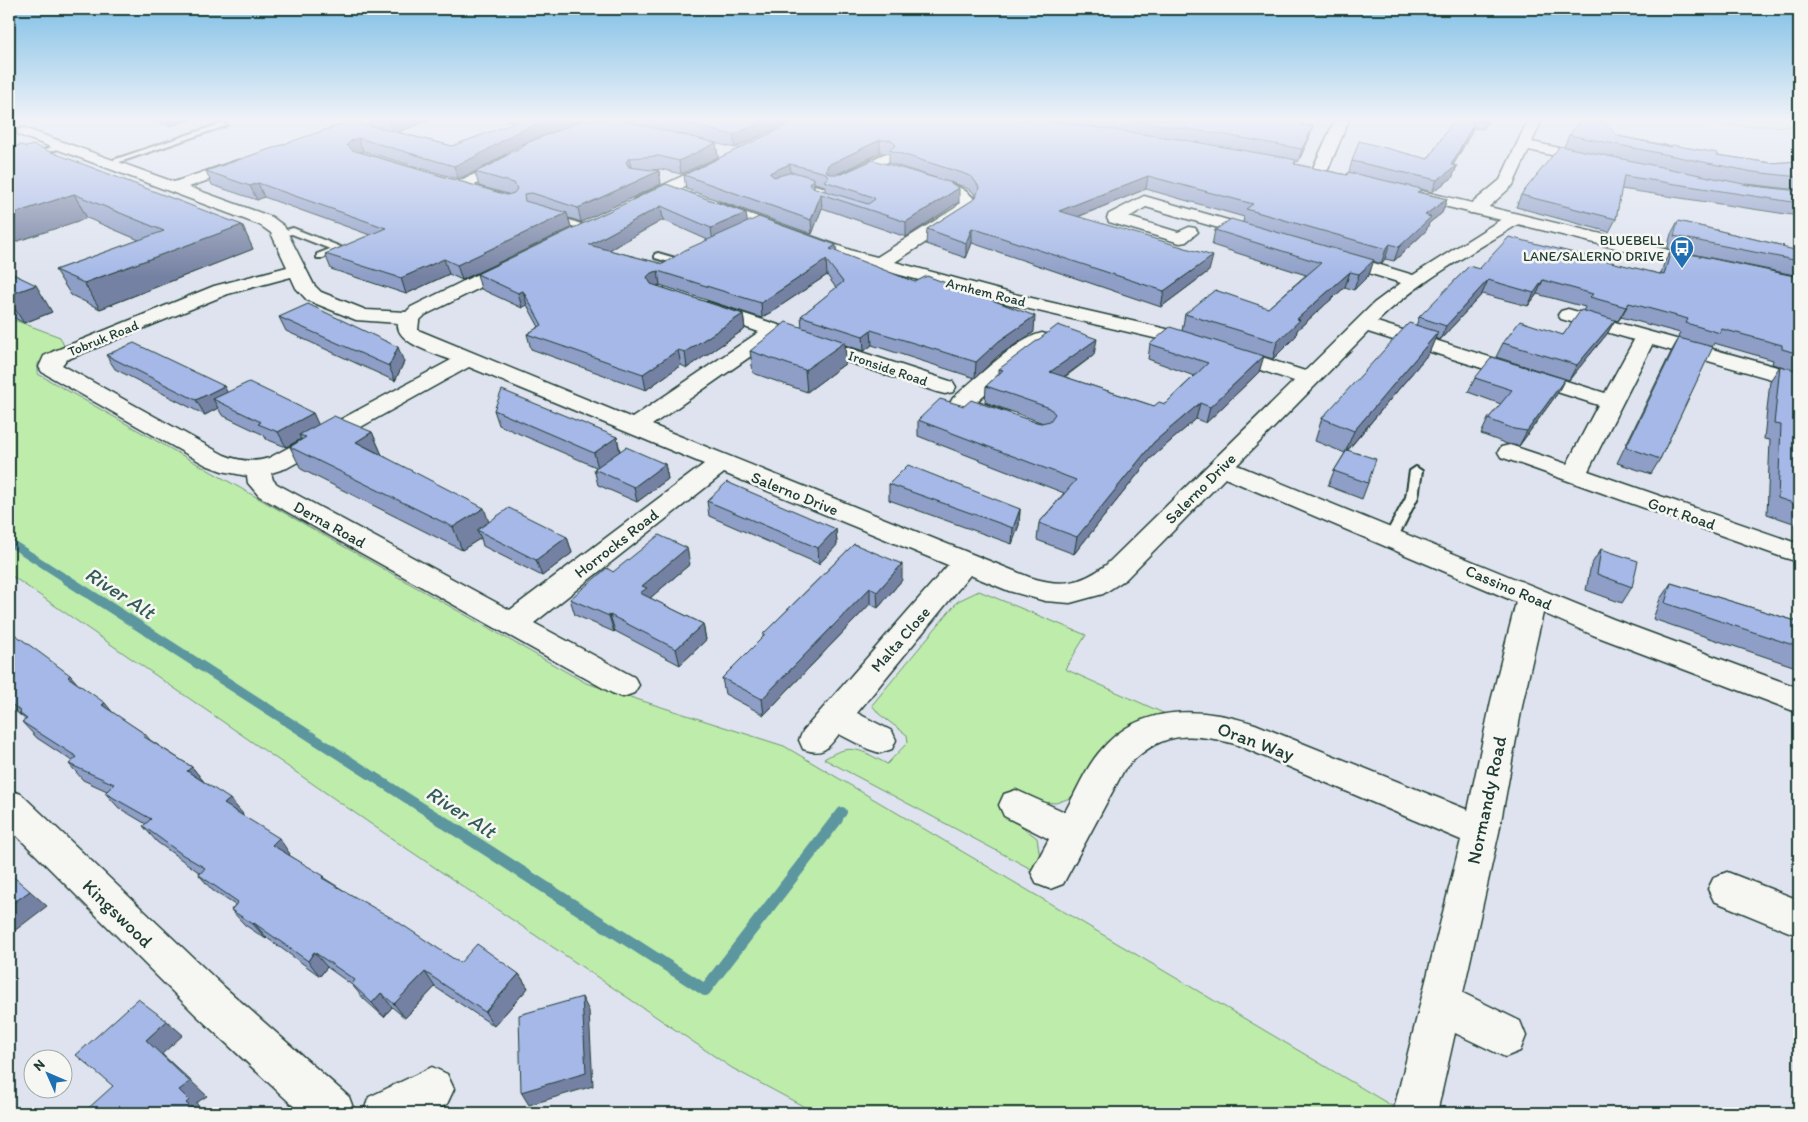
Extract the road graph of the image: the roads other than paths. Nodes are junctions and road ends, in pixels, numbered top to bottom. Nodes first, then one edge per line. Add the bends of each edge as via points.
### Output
1 (134, 172) edge
2 (216, 172) edge
3 (490, 172) edge
4 (703, 172) edge
5 (858, 172) edge
6 (1511, 172) edge
7 (906, 176) edge
8 (442, 181) edge
9 (790, 182) edge
10 (460, 186) junction
11 (174, 187) junction
12 (829, 187) junction
13 (1394, 189) edge
14 (681, 190) junction
15 (485, 194) edge
16 (836, 203) edge
17 (1476, 209) junction
18 (624, 210) edge
19 (541, 214) edge
20 (1514, 219) junction
21 (595, 224) joint
22 (280, 233) junction
23 (570, 236) edge
24 (1180, 238) dead end
25 (1273, 239) edge
26 (1320, 252) edge
27 (320, 256) dead end
28 (658, 256) dead end
29 (526, 258) edge
30 (878, 264) junction
31 (1725, 268) edge
32 (297, 270) junction
33 (662, 270) edge
34 (1414, 281) junction
35 (690, 303) edge
36 (1074, 313) junction
37 (1568, 315) dead end
38 (410, 318) junction
39 (1363, 324) junction
40 (775, 330) junction
41 (1646, 337) junction
42 (468, 359) junction
43 (1309, 379) junction
44 (1799, 380) edge
45 (927, 388) dead end
46 (1611, 402) junction
47 (1021, 425) edge
48 (634, 427) junction
49 (1510, 452) dead end
50 (721, 463) junction
51 (1221, 467) junction
52 (257, 469) junction
53 (1416, 471) dead end
54 (1573, 475) junction
55 (1391, 538) junction
56 (1792, 551) dead end
57 (966, 562) junction
58 (1532, 597) junction
59 (512, 624) junction
60 (623, 686) dead end
61 (1799, 701) edge
62 (880, 740) dead end
63 (1016, 804) dead end
64 (15, 823) edge
65 (1480, 832) junction
66 (1072, 833) junction
67 (1050, 872) dead end
68 (1727, 889) dead end
69 (1799, 918) edge
70 (1441, 1004) junction
71 (1505, 1036) dead end
72 (432, 1089) dead end
73 (1424, 1110) edge
74 (333, 1113) edge
75 (385, 1113) edge

1 - 11 street
2 - 11 street
3 - 10 street
4 - 14 street
5 - 12 street
6 - 17 street via 1507,182
7 - 30 street via 960,193 967,197 969,204
8 - 10 street
9 - 12 lane
10 - 15 street
11 - 22 street via 266,221
12 - 16 lane via 816,197
13 - 17 street
14 - 18 street
14 - 30 street, Arnhem Road via 758,227
17 - 20 street
19 - 21 lane
20 - 31 street
20 - 34 street, Salerno Drive
21 - 23 street
22 - 27 lane via 293,231 338,248
22 - 32 street
24 - 25 street via 1115,218 1144,201
26 - 34 street
28 - 33 lane via 682,261
29 - 38 street via 423,308
30 - 36 street, Arnhem Road
32 - 38 street via 306,288 322,300 363,316
32 - 52 street, Tobruk Road via 221,290 66,353 55,358 50,365 53,370 215,460 238,469
34 - 39 street, Salerno Drive
35 - 40 street, Ironside Road
36 - 43 street, Arnhem Road via 1190,340
36 - 47 street via 1007,363 961,403
37 - 41 street
38 - 42 street, Salerno Drive via 406,329 411,335
39 - 43 street, Salerno Drive
39 - 46 street
40 - 45 street, Ironside Road
40 - 48 street
41 - 44 street
41 - 46 street
42 - 48 street, Salerno Drive
42 - 52 street via 283,460
43 - 51 street, Salerno Drive
46 - 54 street
48 - 50 street, Salerno Drive
49 - 54 street, Gort Road
50 - 57 street, Salerno Drive
50 - 59 street, Horrocks Road
51 - 55 street, Cassino Road
51 - 57 street, Salerno Drive via 1116,572 1091,589 1046,592
52 - 59 street, Derna Road via 261,483 268,490
53 - 55 lane via 1412,497
54 - 56 street, Gort Road
55 - 58 street, Cassino Road
57 - 62 street, Malta Close via 825,728
58 - 61 street, Cassino Road via 1691,662
58 - 65 street, Normandy Road
59 - 60 street, Derna Road
63 - 66 street
64 - 74 street, Kingswood
65 - 66 street, Oran Way via 1243,733 1217,725 1190,723 1144,732 1121,749
65 - 70 street, Normandy Road
66 - 67 street, Oran Way
68 - 69 street
70 - 71 street
70 - 73 street, Normandy Road
72 - 75 street

